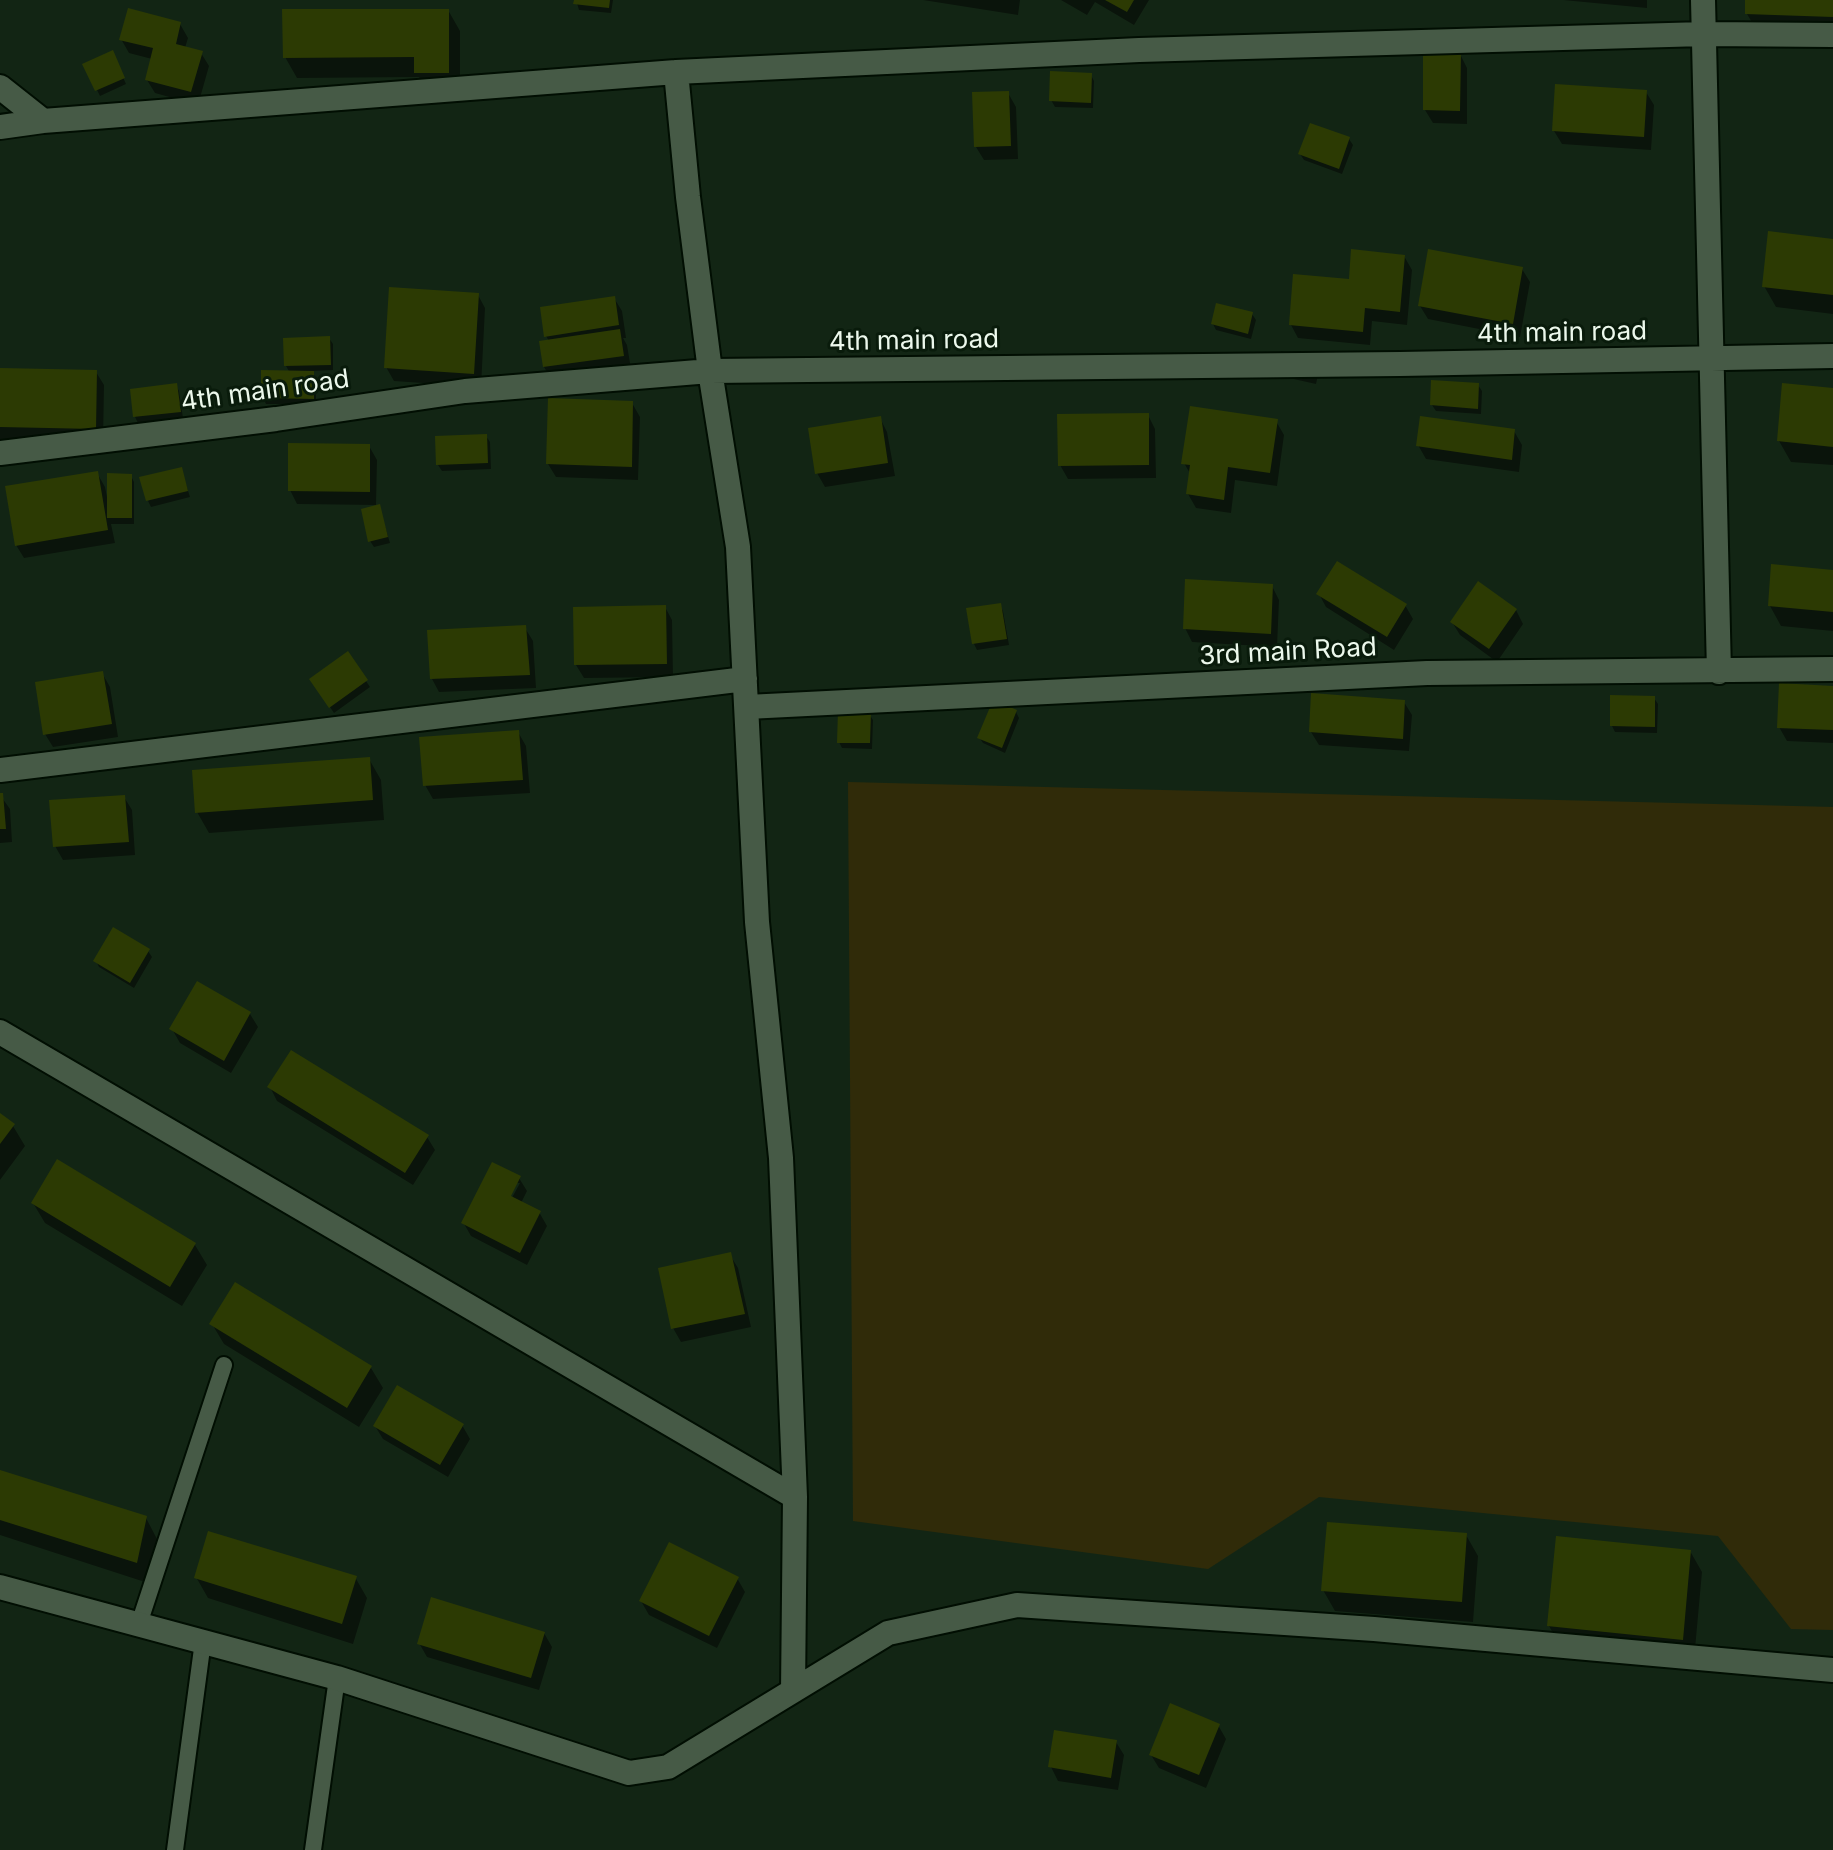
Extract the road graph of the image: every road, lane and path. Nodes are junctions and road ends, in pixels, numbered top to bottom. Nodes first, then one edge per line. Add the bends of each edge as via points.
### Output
1 (1703, 0) edge
2 (1704, 34) junction
3 (1833, 35) edge
4 (676, 72) junction
5 (0, 87) edge
6 (43, 121) junction
7 (0, 127) edge
8 (1833, 356) edge
9 (1712, 358) junction
10 (710, 371) junction
11 (0, 453) edge
12 (1833, 669) edge
13 (1719, 672) junction
14 (745, 679) junction
15 (747, 707) junction
16 (0, 770) edge
17 (0, 1032) edge
18 (224, 1365) dead end
19 (795, 1497) junction
20 (0, 1587) edge
21 (139, 1624) junction
22 (203, 1641) junction
23 (1833, 1670) edge
24 (337, 1678) junction
25 (793, 1691) junction
26 (175, 1850) edge
27 (313, 1850) edge

1 - 2 street
2 - 3 street
2 - 4 street via 1139,50
2 - 9 street
4 - 6 street
4 - 10 street
5 - 6 street
6 - 7 street
8 - 9 street, 4th main road
9 - 10 street, 4th main road
9 - 13 street
10 - 11 street, 4th main road via 465,391
10 - 14 street via 738,547
12 - 13 street, 3rd main Road
13 - 15 street, 3rd main Road via 1427,673
14 - 15 street
14 - 16 street
15 - 19 street via 757,922 781,1158
17 - 19 street
18 - 21 lane
19 - 25 street
20 - 21 street
21 - 22 street
22 - 24 street
22 - 26 lane
23 - 25 street via 1374,1629 1017,1605 888,1633
24 - 25 street via 629,1773 668,1767
24 - 27 lane

